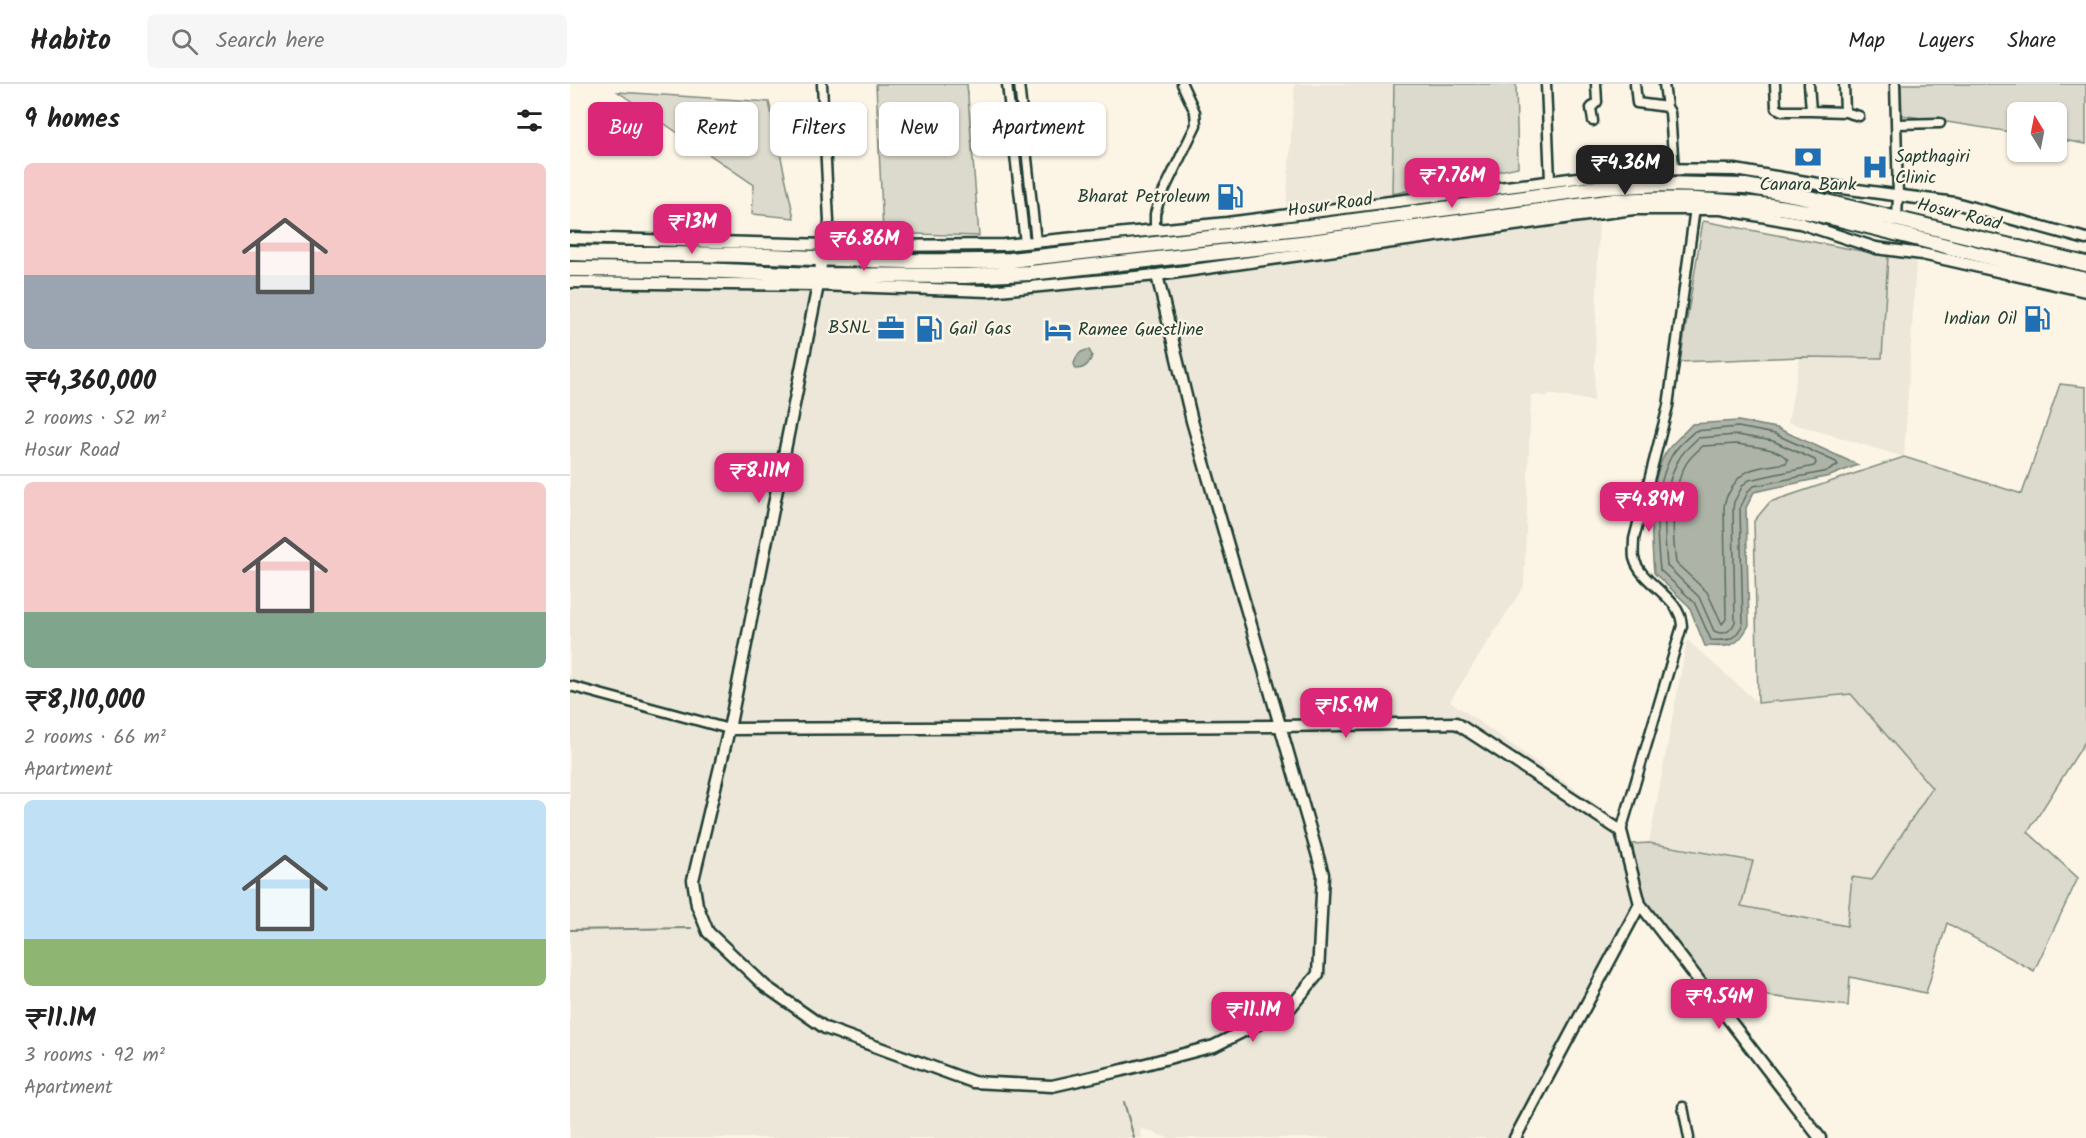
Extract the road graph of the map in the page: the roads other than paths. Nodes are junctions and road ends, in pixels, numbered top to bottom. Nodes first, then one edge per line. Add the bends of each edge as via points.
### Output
1 (822, 84) edge
2 (1007, 84) edge
3 (1019, 84) edge
4 (1182, 84) edge
5 (1546, 84) edge
6 (1596, 84) edge
7 (1635, 84) edge
8 (1664, 84) edge
9 (1775, 84) edge
10 (1809, 84) edge
11 (1845, 84) edge
12 (1895, 84) edge
13 (1667, 107) junction
14 (1811, 111) junction
15 (1845, 112) junction
16 (1859, 116) dead end
17 (1593, 121) dead end
18 (1940, 123) dead end
19 (1897, 124) junction
20 (1674, 169) junction
21 (1550, 181) junction
22 (1898, 196) junction
23 (1695, 208) junction
24 (1591, 209) junction
25 (1897, 218) junction
26 (1155, 231) junction
27 (570, 238) edge
28 (2086, 239) edge
29 (1036, 242) junction
30 (1024, 243) junction
31 (820, 245) junction
32 (570, 252) edge
33 (821, 259) junction
34 (2086, 264) edge
35 (570, 269) edge
36 (2031, 273) junction
37 (1157, 275) junction
38 (818, 280) junction
39 (2086, 280) edge
40 (570, 282) edge
41 (2086, 291) edge
42 (570, 686) edge
43 (1280, 726) junction
44 (729, 729) junction
45 (1621, 831) junction
46 (1640, 904) junction
47 (1683, 1107) dead end
48 (1515, 1138) edge
49 (1689, 1138) edge
50 (1820, 1138) edge

1 - 31 street via 829,221 827,237
2 - 30 street
3 - 29 street
4 - 26 street via 1195,112 1196,125 1159,201
5 - 21 street
6 - 17 street via 1597,102 1591,108
7 - 13 street via 1636,103
8 - 13 street
9 - 14 street via 1776,108
10 - 14 street
11 - 15 street
12 - 19 street
13 - 20 street
14 - 15 street
15 - 16 street
18 - 19 street
19 - 22 street
20 - 21 street
20 - 22 street via 1735,170
21 - 26 street
22 - 25 street
22 - 28 street via 1955,203
23 - 24 street
23 - 36 street via 1800,223 1876,248
23 - 45 street via 1668,406 1634,539 1637,566 1676,606 1682,615 1682,626
24 - 36 highway, Hosur Road via 1655,198 1762,205 1856,223
24 - 37 street
24 - 38 highway, Hosur Road via 1030,273
25 - 33 highway, Hosur Road via 1744,186 1640,184 1310,228 1010,260
25 - 34 highway, Hosur Road
26 - 29 street
27 - 31 street
29 - 30 street
30 - 31 street
31 - 33 street
32 - 33 highway, Hosur Road
33 - 38 street
35 - 38 highway, Hosur Road via 700,270
36 - 39 highway, Hosur Road
36 - 41 street
37 - 38 street via 988,291
37 - 43 street via 1192,421
38 - 40 street
38 - 44 street
42 - 44 street
43 - 44 street
43 - 44 street via 1323,874 1318,974 1290,1008 1214,1046 1052,1086 973,1082 825,1028 765,986 708,932 697,905 693,880
43 - 45 street via 1456,723
45 - 46 street
46 - 48 street
46 - 50 street
47 - 49 street

